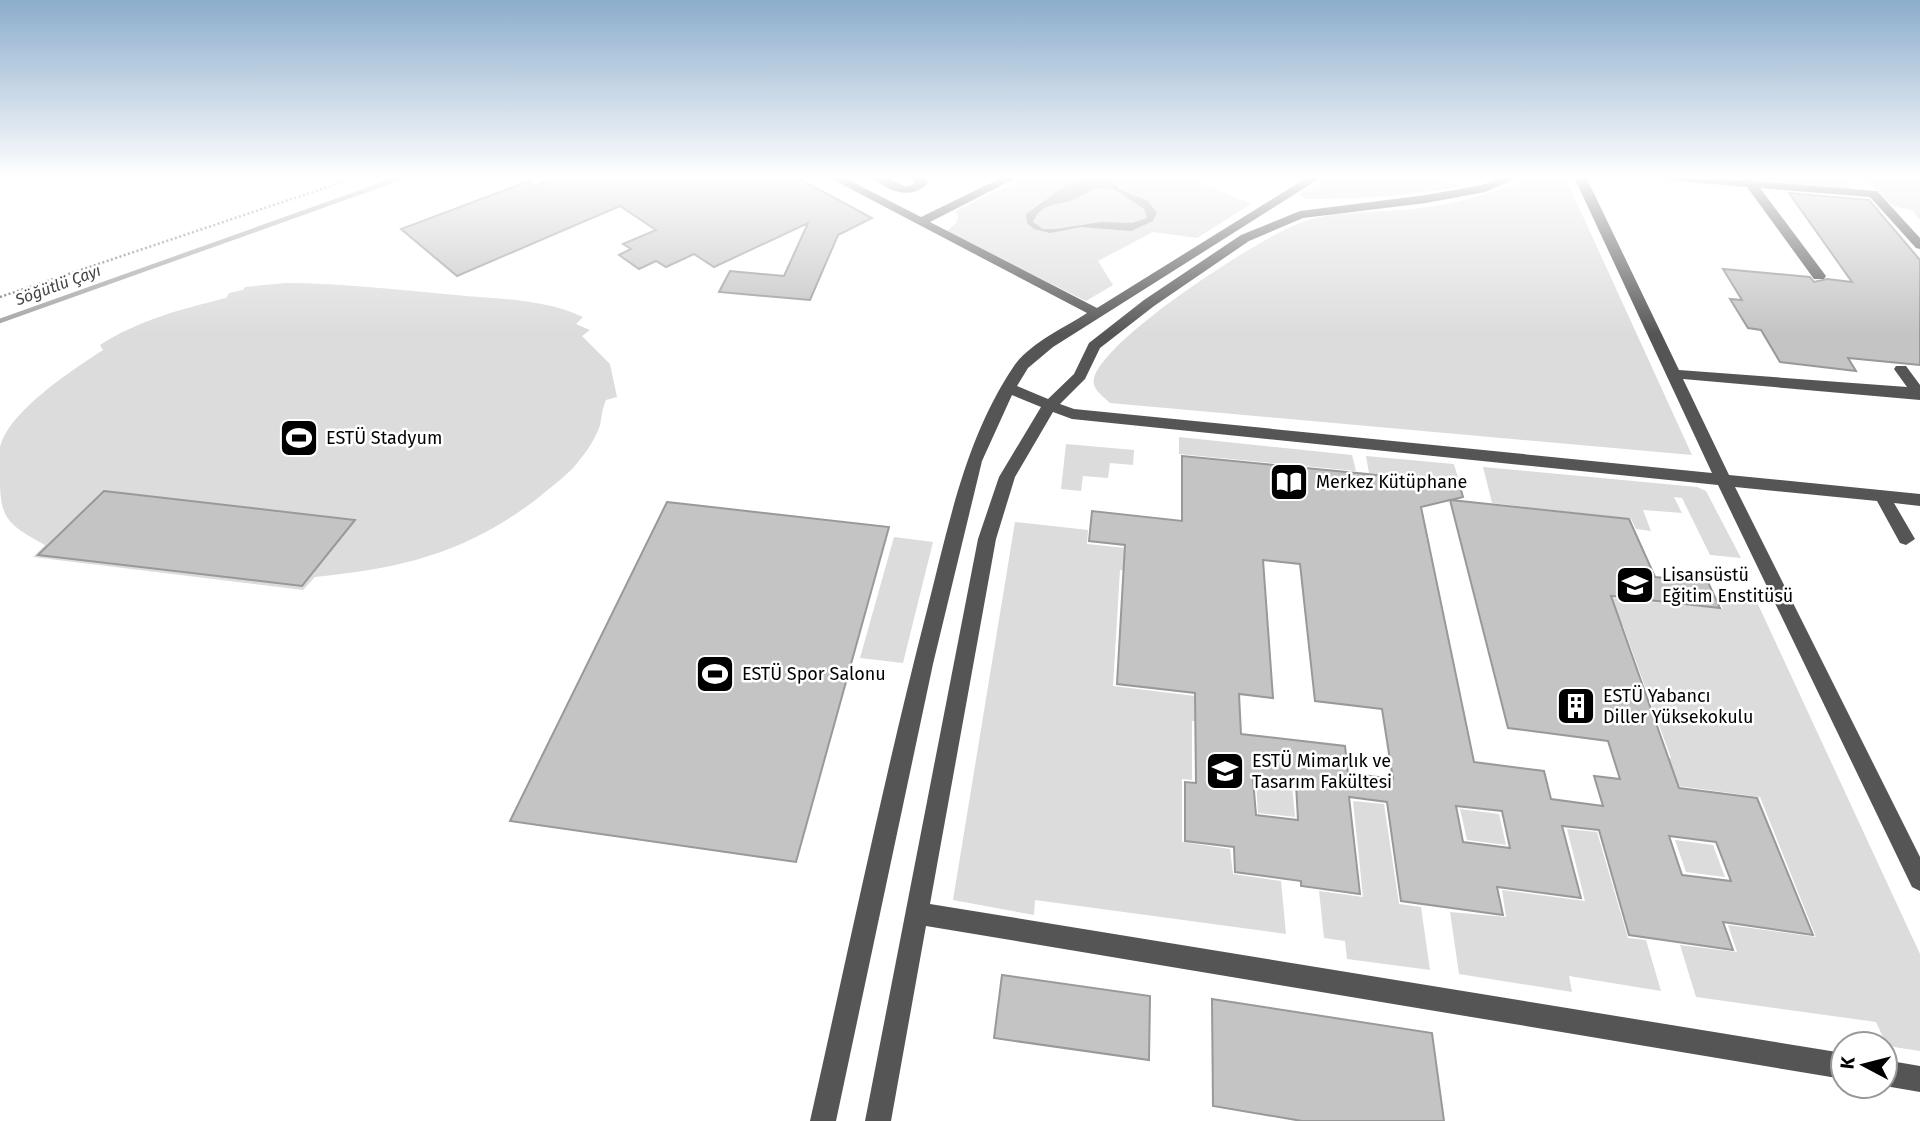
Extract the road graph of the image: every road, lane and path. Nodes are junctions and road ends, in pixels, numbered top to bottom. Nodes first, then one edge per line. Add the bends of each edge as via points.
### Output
1 (201, 229) edge
2 (934, 229) edge
3 (1232, 229) edge
4 (1266, 229) edge
5 (1605, 229) edge
6 (1785, 229) edge
7 (1906, 229) edge
8 (1920, 244) edge
9 (1819, 276) dead end
10 (0, 297) edge
11 (1097, 313) junction
12 (1901, 369) dead end
13 (1673, 374) junction
14 (1008, 388) junction
15 (1919, 394) edge
16 (1050, 405) junction
17 (1723, 479) junction
18 (1882, 496) junction
19 (1920, 500) edge
20 (1906, 538) dead end
21 (1920, 880) edge
22 (916, 913) junction
23 (1829, 1064) edge
24 (1899, 1075) edge
25 (1920, 1079) edge
26 (823, 1121) edge
27 (878, 1121) edge

1 - 10 path
2 - 11 street
3 - 11 street
4 - 16 street via 1245,238 1149,303 1094,346 1080,376
5 - 13 street
6 - 9 street
7 - 8 street
11 - 14 street via 1022,365
12 - 15 street
13 - 15 street
13 - 17 street
14 - 16 street
14 - 26 street via 974,461 923,664
16 - 17 street via 1072,414
16 - 22 street via 1006,477 987,539
17 - 18 street
17 - 21 street
18 - 19 street
18 - 20 street
22 - 23 street
22 - 27 street
24 - 25 street

